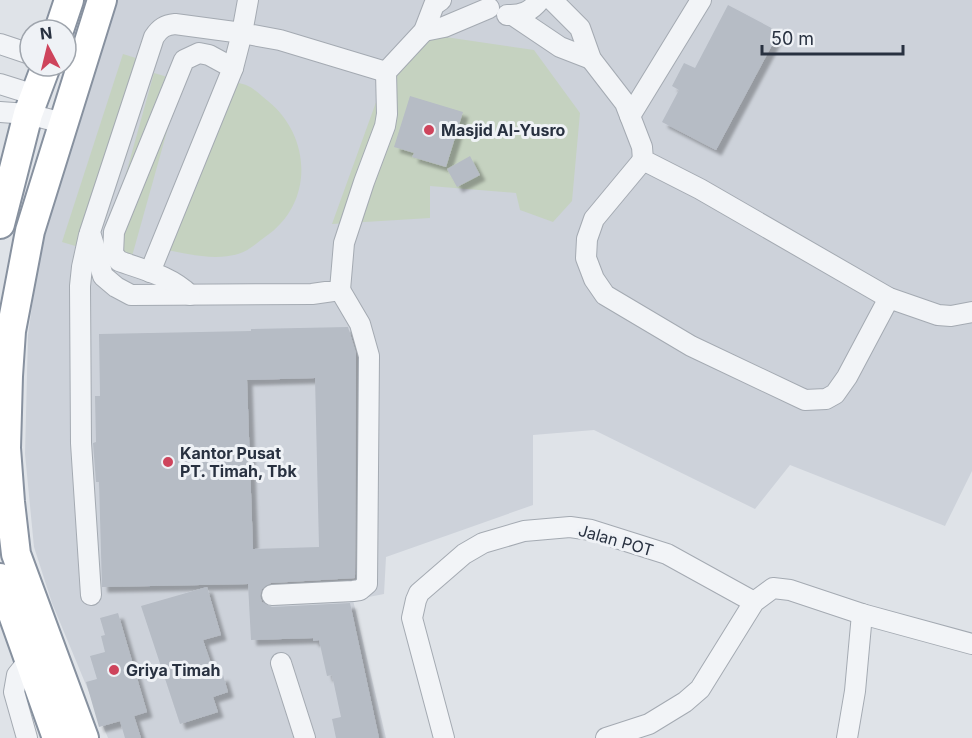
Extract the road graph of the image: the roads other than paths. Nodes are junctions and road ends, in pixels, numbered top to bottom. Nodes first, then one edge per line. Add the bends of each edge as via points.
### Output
1 (69, 0) edge
2 (102, 0) edge
3 (248, 0) edge
4 (441, 0) edge
5 (540, 0) edge
6 (552, 0) edge
7 (701, 0) edge
8 (486, 4) edge
9 (514, 16) junction
10 (63, 18) edge
11 (424, 31) junction
12 (242, 33) junction
13 (0, 44) edge
14 (18, 50) edge
15 (591, 58) junction
16 (233, 68) junction
17 (386, 72) junction
18 (38, 78) edge
19 (0, 84) edge
20 (21, 107) edge
21 (630, 116) junction
22 (63, 123) junction
23 (643, 160) junction
24 (0, 224) edge
25 (90, 232) junction
26 (150, 272) junction
27 (340, 290) junction
28 (190, 295) junction
29 (889, 298) junction
30 (972, 312) edge
31 (0, 578) edge
32 (91, 595) dead end
33 (272, 595) dead end
34 (754, 602) junction
35 (862, 614) junction
36 (972, 644) edge
37 (29, 660) junction
38 (281, 663) dead end
39 (27, 738) edge
40 (57, 738) edge
41 (84, 738) edge
42 (305, 738) edge
43 (444, 738) edge
44 (606, 738) edge
45 (847, 738) edge

1 - 10 highway
2 - 22 highway
3 - 12 street
4 - 11 street via 434,5
5 - 9 street via 525,14
6 - 15 street via 580,28
7 - 21 street
8 - 9 street via 501,15
8 - 11 street via 444,27
9 - 15 street via 560,47
11 - 17 street
12 - 16 street
12 - 17 street via 280,40
12 - 25 street via 175,24 160,29 154,37
13 - 14 street
15 - 21 street via 625,103
16 - 26 street
16 - 26 street via 199,53 184,60 114,232 113,254 119,261
17 - 27 street via 385,126 344,243
18 - 20 highway
19 - 20 street
20 - 22 street
20 - 24 highway
21 - 23 street
22 - 41 highway via 30,231 11,332 6,448 16,554
23 - 29 street
23 - 29 street via 594,219 586,258 605,295 691,346 805,400 826,399 836,394 847,377
25 - 28 street via 103,276 116,287 131,295
25 - 32 street via 82,267 80,320 81,443
26 - 28 street via 181,286
27 - 28 street via 312,294
27 - 33 street via 360,324 369,356 367,584 353,591
29 - 30 street via 938,315
31 - 37 highway
34 - 35 street via 778,588
34 - 43 street, Jalan POT via 667,554 591,530 535,530 483,543 464,554 419,593 413,608 412,618
34 - 44 street via 700,689 649,724
35 - 36 street
35 - 45 street
37 - 39 street via 17,675 14,692
37 - 40 highway
38 - 42 street

